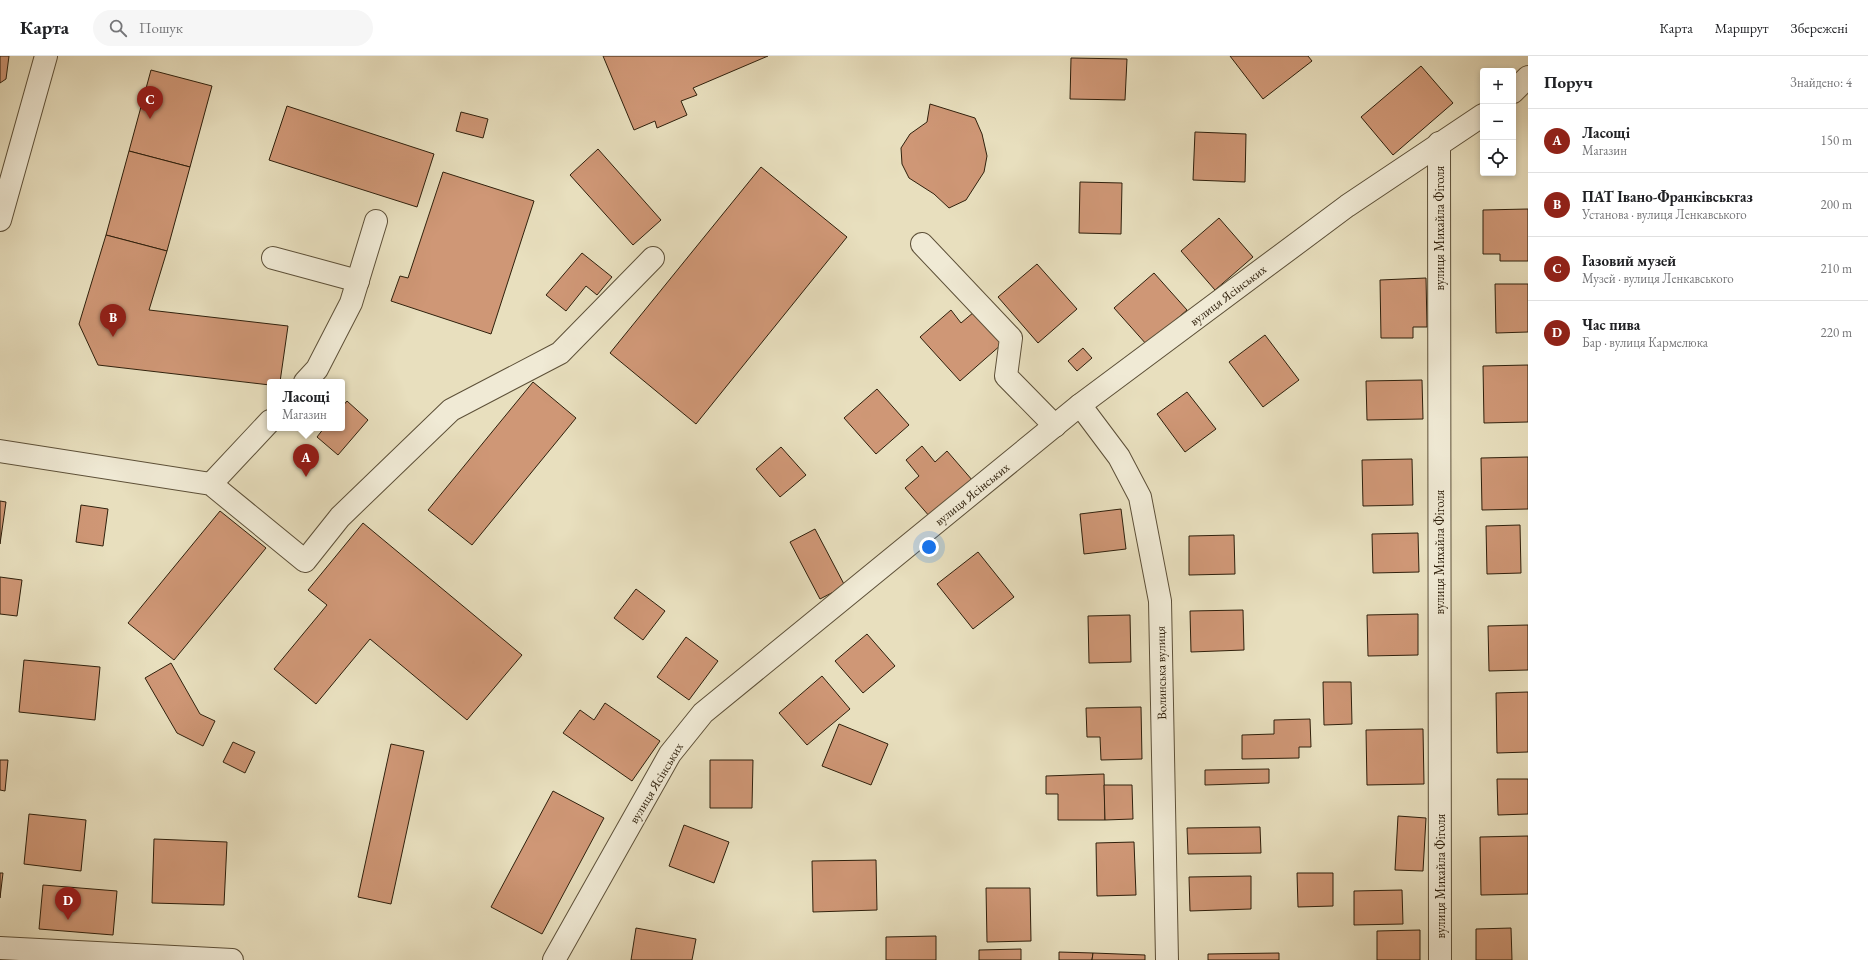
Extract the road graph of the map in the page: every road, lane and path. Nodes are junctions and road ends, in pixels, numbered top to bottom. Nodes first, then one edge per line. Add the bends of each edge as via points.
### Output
1 (46, 56) edge
2 (1528, 77) edge
3 (1516, 89) edge
4 (1480, 117) edge
5 (1439, 143) junction
6 (0, 220) edge
7 (376, 221) dead end
8 (922, 244) dead end
9 (273, 258) dead end
10 (653, 258) dead end
11 (358, 281) junction
12 (308, 379) edge
13 (1080, 405) junction
14 (267, 424) edge
15 (1055, 426) junction
16 (0, 451) edge
17 (211, 484) junction
18 (0, 948) edge
19 (179, 959) edge
20 (232, 960) edge
21 (554, 960) edge
22 (1166, 960) edge
23 (1440, 960) edge

1 - 6 street
2 - 3 street
4 - 5 street, вулиця Ясінських
5 - 13 street, вулиця Ясінських via 1347,206
5 - 23 street, вулиця Михайла Фіголя
7 - 11 street
8 - 15 street via 1011,338 1006,376
9 - 11 street
10 - 17 street via 560,353 451,410 340,517 304,561
11 - 12 street via 351,303 317,369
13 - 15 street, вулиця Ясінських
13 - 22 street, Волинська вулиця via 1119,457 1140,497 1160,601
14 - 17 street
15 - 21 street, вулиця Ясінських via 703,713 670,754
16 - 17 street
18 - 19 street
19 - 20 street

